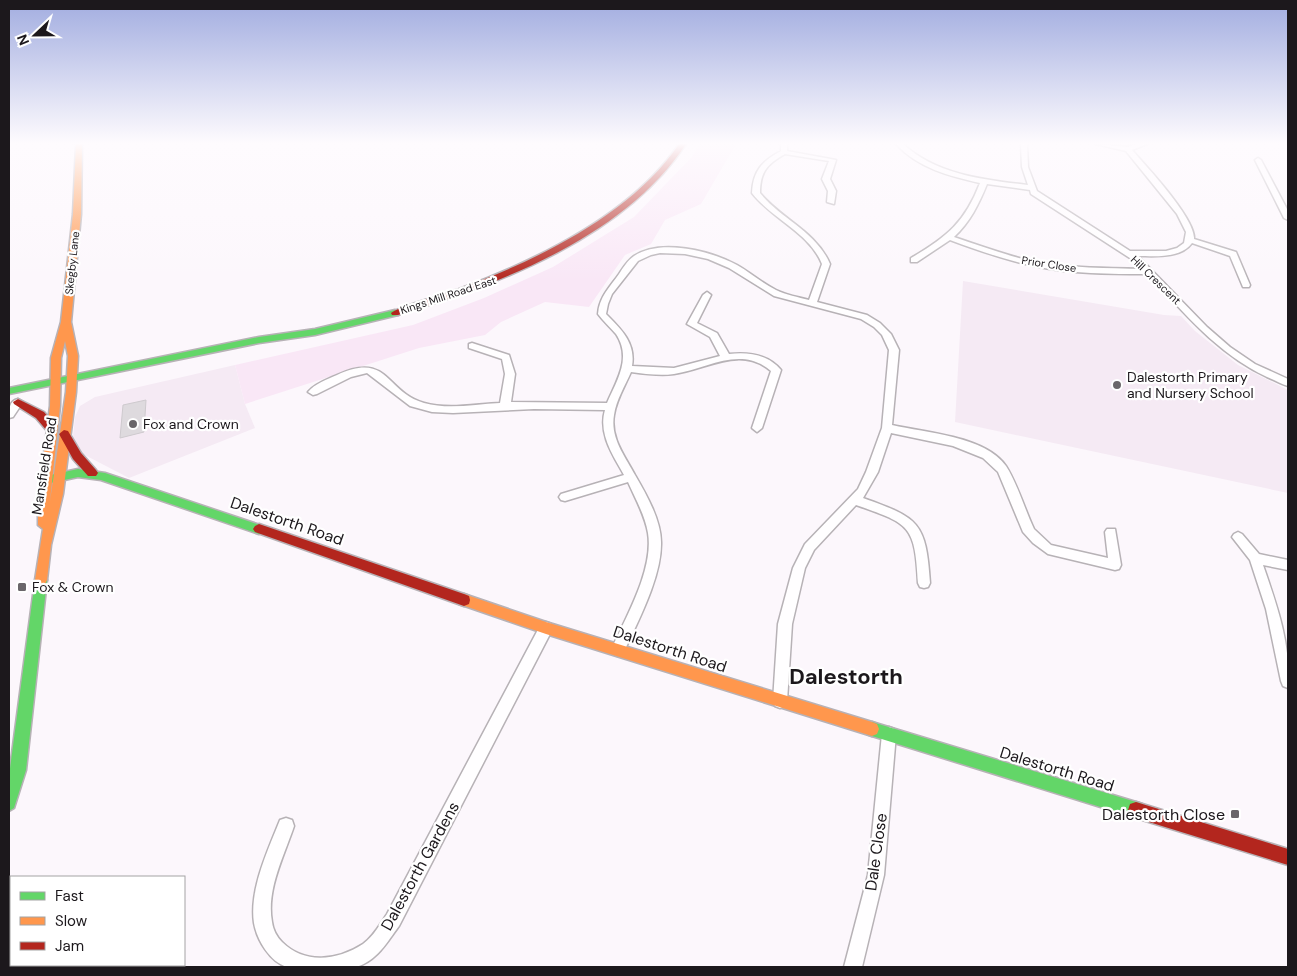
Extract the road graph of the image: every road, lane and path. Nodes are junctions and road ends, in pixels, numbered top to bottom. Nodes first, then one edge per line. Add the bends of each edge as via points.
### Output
1 (78, 190) edge
2 (642, 190) edge
3 (756, 190) edge
4 (831, 190) edge
5 (981, 190) edge
6 (1033, 190) edge
7 (1159, 190) edge
8 (1275, 190) edge
9 (831, 202) dead end
10 (1286, 209) edge
11 (1288, 218) edge
12 (950, 238) junction
13 (1190, 240) junction
14 (1128, 253) junction
15 (914, 260) dead end
16 (1151, 272) junction
17 (1246, 285) dead end
18 (707, 295) dead end
19 (812, 304) junction
20 (66, 322) junction
21 (289, 338) junction
22 (472, 346) dead end
23 (725, 357) junction
24 (628, 368) junction
25 (168, 371) dead end
26 (72, 379) junction
27 (55, 382) junction
28 (1288, 383) edge
29 (9, 391) edge
30 (76, 391) junction
31 (312, 392) dead end
32 (47, 397) junction
33 (14, 403) edge
34 (506, 406) junction
35 (610, 408) junction
36 (9, 414) edge
37 (756, 428) dead end
38 (887, 428) junction
39 (52, 429) junction
40 (64, 434) junction
41 (92, 473) junction
42 (59, 477) junction
43 (631, 477) junction
44 (46, 480) junction
45 (565, 497) dead end
46 (855, 500) junction
47 (1111, 532) dead end
48 (1238, 537) dead end
49 (45, 545) junction
50 (1255, 558) junction
51 (1288, 565) edge
52 (924, 583) dead end
53 (546, 628) junction
54 (618, 650) junction
55 (1288, 681) edge
56 (780, 701) junction
57 (889, 734) junction
58 (13, 771) edge
59 (9, 803) edge
60 (286, 826) dead end
61 (1288, 857) edge
62 (852, 967) edge

1 - 20 main road, Skegby Lane
2 - 21 main road, Kings Mill Road East via 581,236 534,263 470,290 374,319
3 - 19 street via 769,209 817,247 825,259
4 - 9 street
5 - 12 street via 976,206
6 - 14 street, Hill Crescent
7 - 13 street via 1187,225
8 - 10 street
10 - 11 street
12 - 15 street
12 - 16 street, Prior Close via 1036,264
13 - 14 street via 1178,250
13 - 17 street via 1233,254
14 - 16 street, Hill Crescent
16 - 28 street, Hill Crescent via 1227,349 1252,366
18 - 23 street via 692,324 716,337
19 - 24 street via 764,288 733,266 713,258 690,252 660,252 640,257 631,263 602,305 602,314 621,334 627,349
19 - 38 street via 864,317 886,334 894,350
20 - 26 main road, Skegby Lane via 73,356
20 - 27 main road, Skegby Lane via 56,358
21 - 25 main road, Kings Mill Road East via 256,350
21 - 26 main road, Kings Mill Road East via 259,340
22 - 34 street via 506,357 510,374
23 - 24 street via 675,371
23 - 37 street via 755,357 767,361 776,370
24 - 35 street
26 - 27 main road, Kings Mill Road East
26 - 30 main road, Mansfield Road
27 - 29 main road, Kings Mill Road East
27 - 32 main road, Mansfield Road
30 - 32 main road
30 - 40 main road, Mansfield Road
31 - 34 street via 346,375 368,370 419,406 442,410
32 - 33 main road
32 - 39 main road, Mansfield Road
33 - 36 street
33 - 39 main road via 40,415
34 - 35 street
35 - 43 street via 608,429
38 - 46 street via 872,472
38 - 47 street via 963,445 988,455 1003,471 1030,532 1048,549 1115,565
39 - 44 main road, Mansfield Road
40 - 41 main road
40 - 42 main road, Mansfield Road
41 - 42 main road, Dalestorth Road
41 - 53 main road, Dalestorth Road
42 - 44 main road, Dalestorth Road
42 - 49 main road, Mansfield Road
43 - 45 street
43 - 54 street via 654,533 654,562
44 - 49 main road, Mansfield Road
46 - 52 street via 903,519 915,530 920,541
46 - 56 street via 810,547 799,568 785,624
48 - 50 street
49 - 58 main road, Mansfield Road
50 - 51 street
50 - 55 street via 1272,609
53 - 54 main road, Dalestorth Road
53 - 60 street, Dalestorth Gardens via 393,920 370,950 335,966 312,967 291,960 273,947 263,923 263,904
54 - 56 main road, Dalestorth Road
56 - 57 main road, Dalestorth Road
57 - 61 main road, Dalestorth Road
57 - 62 street, Dale Close via 876,875
58 - 59 main road, Mansfield Road

